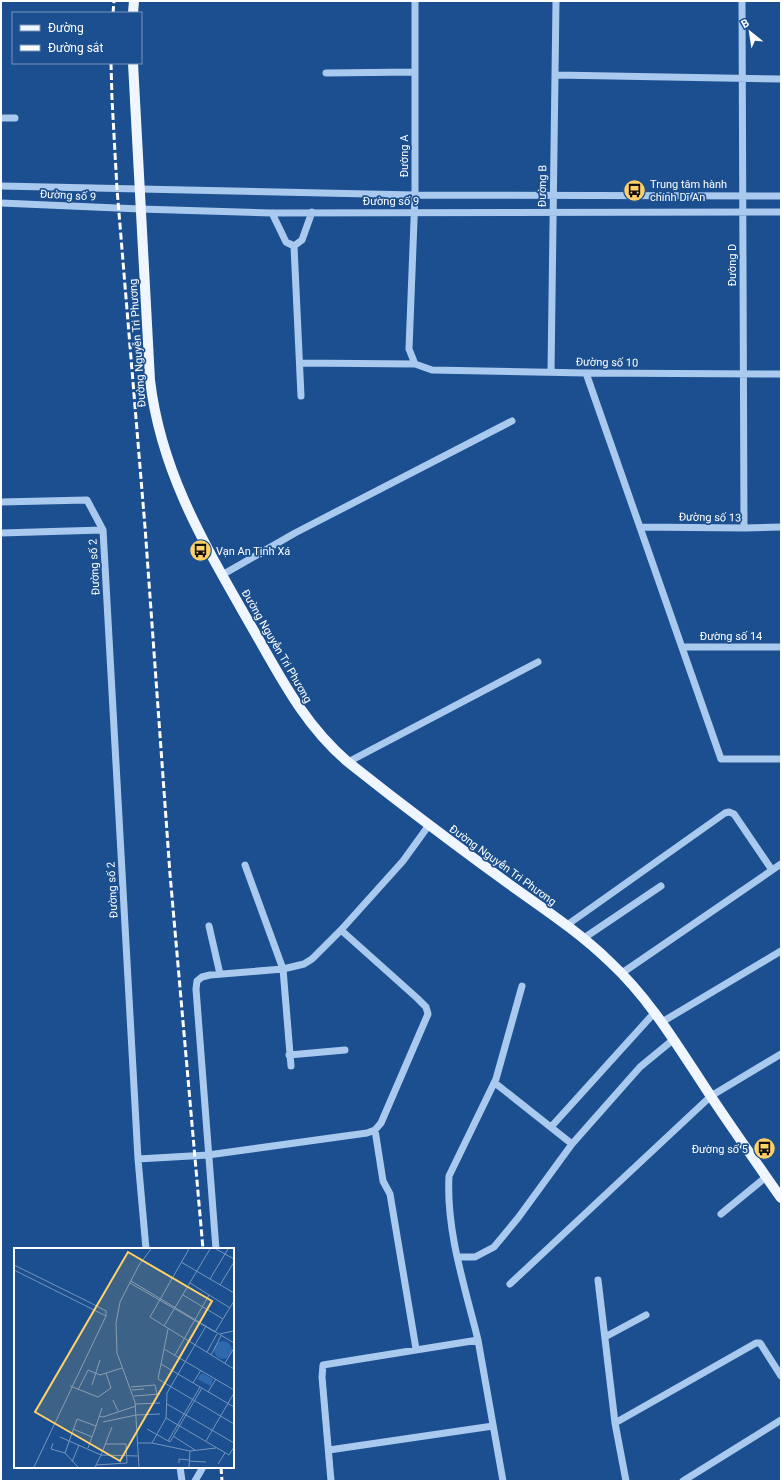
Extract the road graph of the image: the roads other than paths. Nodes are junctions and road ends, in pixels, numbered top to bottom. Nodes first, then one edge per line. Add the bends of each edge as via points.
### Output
1 (134, 1) edge
2 (415, 1) edge
3 (556, 1) edge
4 (742, 1) edge
5 (133, 12) edge
6 (133, 64) edge
7 (415, 72) junction
8 (326, 73) dead end
9 (556, 75) junction
10 (742, 78) junction
11 (781, 79) edge
12 (1, 118) edge
13 (15, 118) dead end
14 (1, 186) edge
15 (140, 189) junction
16 (415, 195) junction
17 (553, 196) junction
18 (743, 196) junction
19 (781, 196) edge
20 (1, 203) edge
21 (140, 209) junction
22 (312, 212) junction
23 (414, 212) junction
24 (553, 212) junction
25 (743, 212) junction
26 (781, 212) edge
27 (272, 213) junction
28 (294, 246) junction
29 (300, 363) junction
30 (415, 364) junction
31 (551, 372) junction
32 (586, 373) junction
33 (744, 374) junction
34 (781, 374) edge
35 (301, 396) dead end
36 (512, 421) dead end
37 (1, 502) edge
38 (640, 527) junction
39 (781, 527) edge
40 (744, 528) junction
41 (103, 530) junction
42 (1, 534) edge
43 (222, 575) junction
44 (682, 647) junction
45 (781, 647) edge
46 (538, 662) dead end
47 (781, 759) edge
48 (348, 762) junction
49 (429, 825) junction
50 (781, 864) edge
51 (245, 865) dead end
52 (772, 870) junction
53 (661, 886) dead end
54 (566, 925) junction
55 (209, 926) dead end
56 (341, 930) junction
57 (584, 938) junction
58 (781, 951) edge
59 (283, 969) junction
60 (622, 973) junction
61 (220, 974) junction
62 (522, 986) dead end
63 (655, 1012) junction
64 (662, 1022) junction
65 (674, 1039) junction
66 (345, 1050) dead end
67 (781, 1054) edge
68 (289, 1055) junction
69 (291, 1066) dead end
70 (495, 1083) junction
71 (711, 1096) junction
72 (551, 1127) junction
73 (375, 1130) junction
74 (572, 1144) junction
75 (208, 1155) junction
76 (138, 1159) junction
77 (766, 1177) junction
78 (781, 1198) edge
79 (721, 1214) dead end
80 (146, 1248) edge
81 (216, 1248) edge
82 (458, 1257) junction
83 (598, 1280) dead end
84 (510, 1284) dead end
85 (646, 1315) dead end
86 (605, 1337) junction
87 (478, 1340) junction
88 (416, 1349) junction
89 (781, 1376) edge
90 (781, 1420) edge
91 (615, 1423) junction
92 (493, 1426) junction
93 (328, 1450) junction
94 (180, 1468) edge
95 (202, 1468) edge
96 (182, 1481) edge
97 (195, 1481) edge
98 (332, 1481) edge
99 (503, 1481) edge
100 (626, 1481) edge
101 (683, 1481) edge

1 - 5 main road
2 - 7 street, Đường A
3 - 9 street, Đường B
4 - 10 street, Đường D
6 - 15 main road, Đường Nguyễn Tri Phương
7 - 8 street
7 - 16 street, Đường A
9 - 10 street
9 - 17 street, Đường B
10 - 11 street
10 - 18 street, Đường D
12 - 13 street
14 - 15 street, Đường số 9
15 - 16 street, Đường số 9
15 - 21 main road, Đường Nguyễn Tri Phương
16 - 17 street, Đường số 9
16 - 23 street, Đường A
17 - 18 street, Đường số 9
17 - 24 street, Đường B
18 - 19 street, Đường số 9
18 - 25 street, Đường D
20 - 21 street, Đường số 9
21 - 27 street, Đường số 9
21 - 43 main road, Đường Nguyễn Tri Phương via 150,380 156,419 165,454 178,487
22 - 23 street, Đường số 9
22 - 27 street, Đường số 9
22 - 28 street via 302,240
23 - 24 street, Đường số 9
23 - 30 street, Đường A via 409,349
24 - 25 street, Đường số 9
24 - 31 street, Đường B
25 - 26 street, Đường số 9
25 - 33 street, Đường D
27 - 28 street via 286,242
28 - 29 street
29 - 30 street
29 - 35 street
30 - 31 street, Đường số 10 via 432,370
31 - 32 street, Đường số 10
32 - 33 street, Đường số 10
32 - 38 street
33 - 34 street, Đường số 10
33 - 40 street, Đường D
36 - 43 street via 295,533
37 - 41 street via 87,500
38 - 40 street, Đường số 13
38 - 44 street
39 - 40 street, Đường số 13
41 - 42 street
41 - 76 street, Đường số 2
43 - 48 main road, Đường Nguyễn Tri Phương via 295,703 318,732
44 - 45 street, Đường số 14
44 - 47 street via 721,759
46 - 48 street
48 - 49 main road, Đường Nguyễn Tri Phương
49 - 54 main road, Đường Nguyễn Tri Phương
49 - 56 street via 403,861
50 - 52 street
51 - 59 street
52 - 54 street via 734,814 725,813
52 - 60 street
53 - 57 street
54 - 57 main road, Đường Nguyễn Tri Phương
55 - 61 street
56 - 59 street via 312,959 304,964
56 - 73 street via 417,998 426,1007 428,1014 381,1123
57 - 60 main road, Đường Nguyễn Tri Phương
58 - 64 street
59 - 61 street
59 - 68 street
60 - 63 main road, Đường Nguyễn Tri Phương
61 - 75 street via 202,977 197,981 196,989
62 - 70 street
63 - 64 main road, Đường Nguyễn Tri Phương
63 - 72 street
64 - 65 main road, Đường Nguyễn Tri Phương
65 - 71 main road, Đường Nguyễn Tri Phương
65 - 74 street via 640,1067
66 - 68 street
67 - 71 street
68 - 69 street
70 - 72 street
70 - 82 street via 449,1176 448,1191
71 - 77 main road, Đường Nguyễn Tri Phương
71 - 84 street
72 - 74 street
73 - 75 street
73 - 88 street via 383,1181 390,1194
74 - 82 street via 494,1247 475,1257
75 - 76 street
75 - 81 street
76 - 80 street, Đường số 2
77 - 78 main road, Đường Nguyễn Tri Phương
77 - 79 street
82 - 87 street
83 - 86 street
85 - 86 street
86 - 91 street
87 - 88 street
87 - 92 street
88 - 93 street via 323,1365
89 - 91 street via 760,1343 756,1343
90 - 101 street
91 - 100 street
92 - 93 street
92 - 99 street
93 - 98 street
94 - 96 street
95 - 97 street

